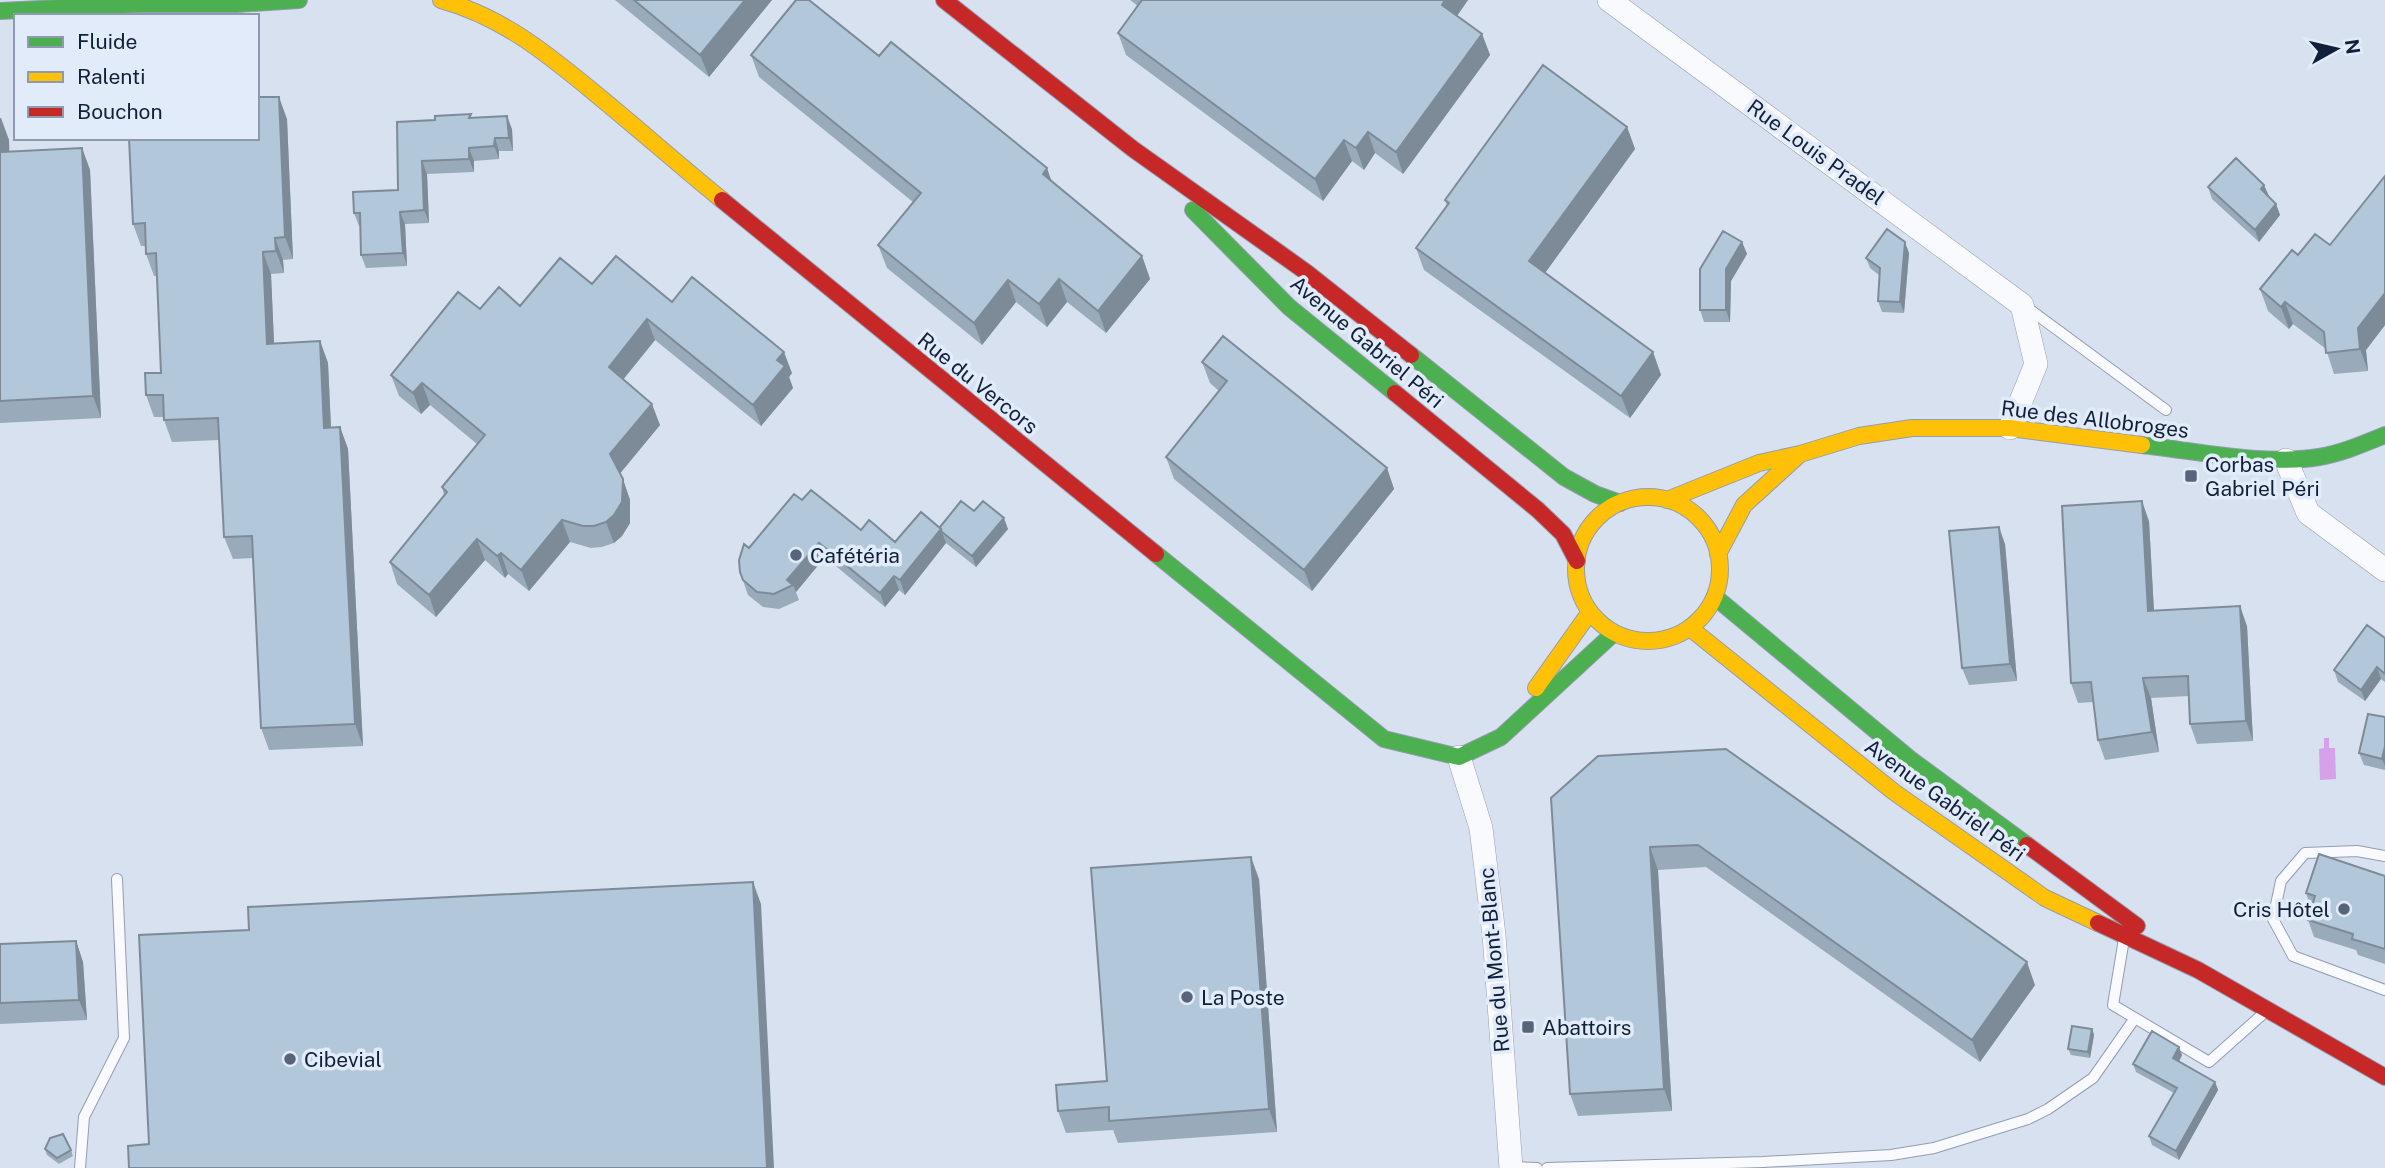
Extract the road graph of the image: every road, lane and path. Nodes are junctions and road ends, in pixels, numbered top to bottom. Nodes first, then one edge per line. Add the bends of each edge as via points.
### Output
1 (299, 0) edge
2 (441, 0) edge
3 (944, 0) edge
4 (1609, 0) edge
5 (0, 11) edge
6 (1133, 149) junction
7 (2022, 305) junction
8 (2166, 410) dead end
9 (2010, 428) junction
10 (2385, 435) edge
11 (1800, 454) junction
12 (2286, 460) junction
13 (1667, 500) junction
14 (1620, 503) junction
15 (1718, 554) junction
16 (1577, 561) junction
17 (2385, 570) edge
18 (1715, 597) junction
19 (1590, 612) junction
20 (1690, 628) junction
21 (1614, 633) junction
22 (1501, 737) junction
23 (1459, 757) junction
24 (2385, 856) edge
25 (117, 879) dead end
26 (2125, 936) junction
27 (2198, 970) junction
28 (2385, 989) edge
29 (2266, 1011) junction
30 (2135, 1018) junction
31 (2385, 1077) edge
32 (1511, 1167) edge
33 (80, 1168) edge
34 (1537, 1168) edge
35 (1547, 1168) edge

1 - 5 main road
2 - 23 main road, Rue du Vercors via 473,9 512,29 548,55 1384,738
3 - 6 main road, Avenue Gabriel Péri
4 - 7 street, Rue Louis Pradel
6 - 14 main road, Avenue Gabriel Péri via 1306,272 1564,477
6 - 16 main road, Avenue Gabriel Péri via 1289,307 1538,510 1563,534
7 - 8 lane, Rue Louis Pradel
7 - 9 street via 2036,364
9 - 11 main road, Rue des Allobroges via 1912,428 1859,436
9 - 12 main road, Rue des Allobroges
10 - 12 main road, Rue des Allobroges via 2352,449
11 - 13 main road, Rue des Allobroges via 1759,463
11 - 15 main road, Rue des Allobroges via 1744,505
12 - 17 street via 2308,513
13 - 14 main road
13 - 15 main road via 1706,526
14 - 16 main road via 1591,527
15 - 18 main road
16 - 19 main road via 1581,596
18 - 20 main road
18 - 27 main road, Avenue Gabriel Péri via 1910,759
19 - 21 main road
19 - 22 main road
20 - 21 main road via 1653,641
20 - 26 main road, Avenue Gabriel Péri via 1894,792 2045,898
21 - 22 main road
22 - 23 main road
23 - 32 street, Rue du Mont-Blanc via 1481,828 1494,935
24 - 28 lane via 2357,851 2305,853 2281,881 2273,919 2292,956
25 - 33 lane via 124,1038 84,1117
26 - 27 main road, Avenue Gabriel Péri
26 - 30 lane via 2113,1005
27 - 29 main road, Avenue Gabriel Péri
29 - 30 lane via 2209,1062
29 - 31 main road, Avenue Gabriel Péri
30 - 35 lane via 2093,1078 2048,1109 1934,1148 1763,1162
32 - 34 lane, Rue du Mont-Blanc

